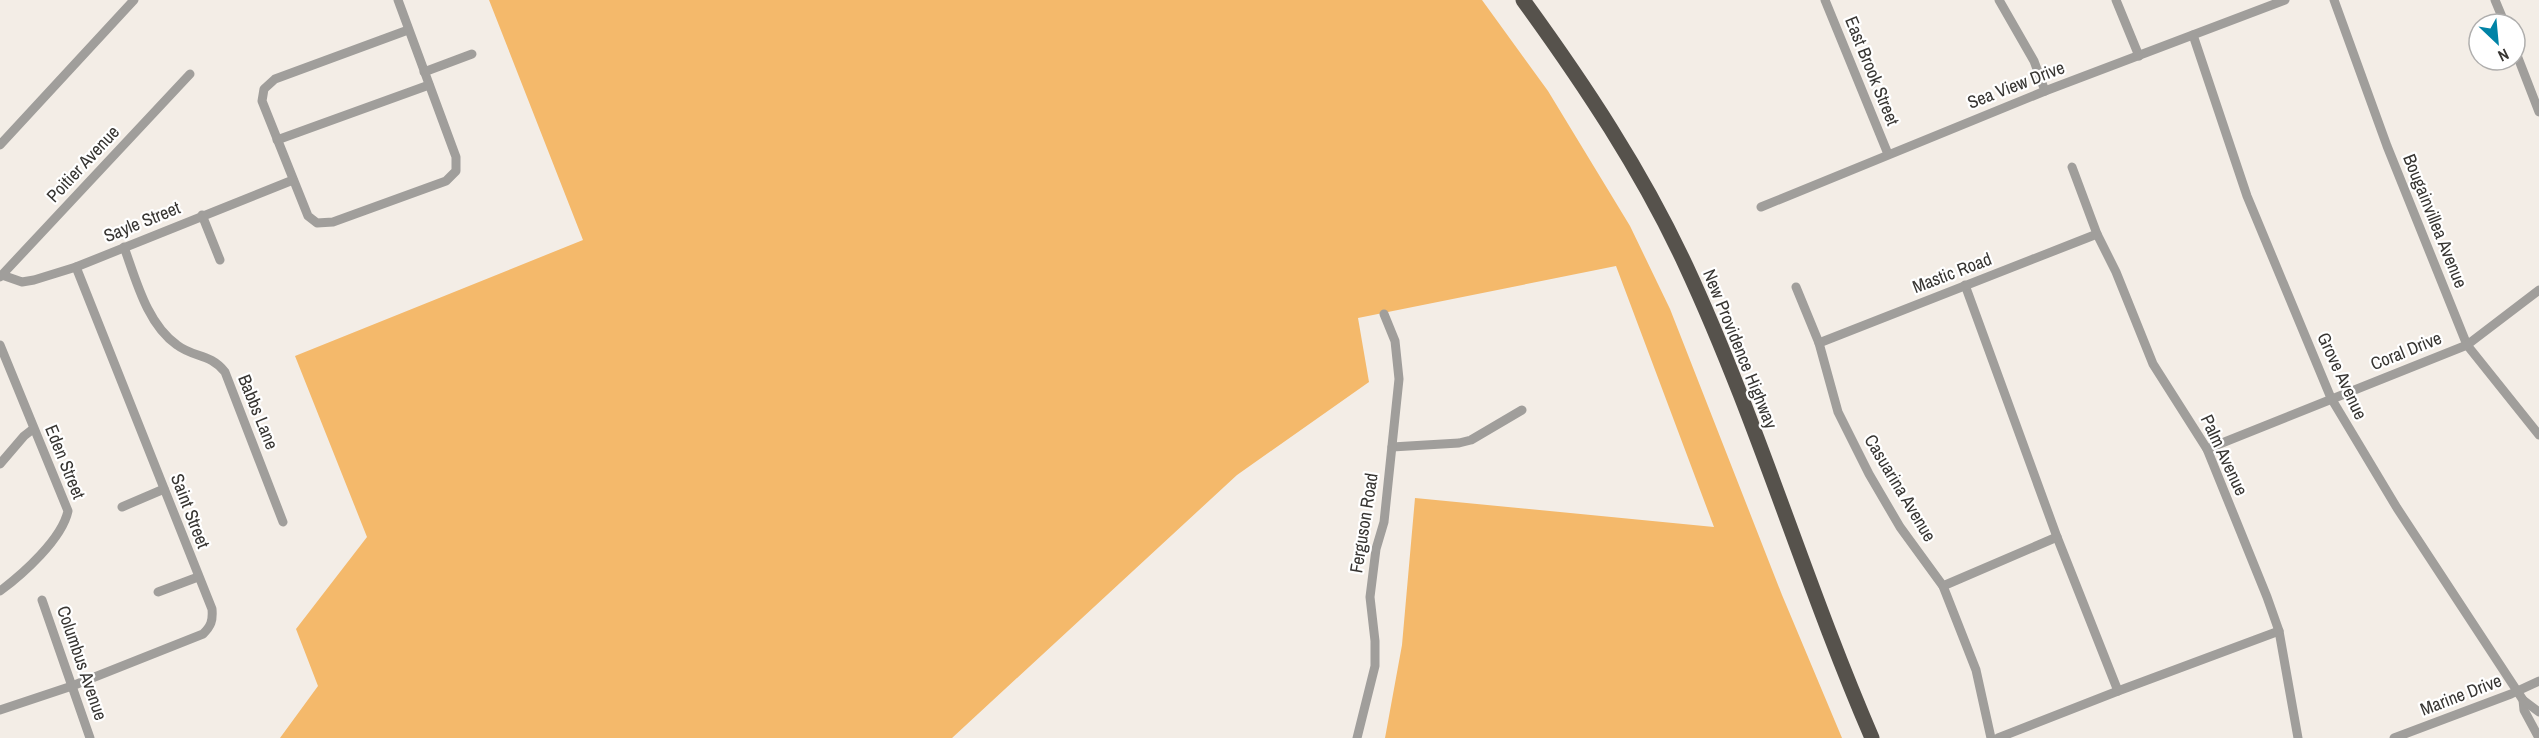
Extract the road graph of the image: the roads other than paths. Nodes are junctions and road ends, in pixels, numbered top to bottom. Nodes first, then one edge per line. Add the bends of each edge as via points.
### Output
1 (134, 0) edge
2 (398, 0) edge
3 (1523, 0) edge
4 (1825, 0) edge
5 (1999, 0) edge
6 (2116, 0) edge
7 (2285, 0) edge
8 (2334, 0) edge
9 (408, 30) junction
10 (2193, 35) junction
11 (472, 54) dead end
12 (2139, 56) junction
13 (424, 72) junction
14 (2524, 72) edge
15 (190, 74) dead end
16 (429, 85) junction
17 (2045, 91) junction
18 (2539, 112) edge
19 (277, 140) junction
20 (0, 145) edge
21 (1888, 154) junction
22 (2072, 167) dead end
23 (293, 180) junction
24 (1761, 207) dead end
25 (202, 215) junction
26 (2097, 234) junction
27 (124, 247) junction
28 (220, 260) dead end
29 (76, 267) junction
30 (1, 276) edge
31 (1965, 285) junction
32 (1796, 287) dead end
33 (2539, 290) edge
34 (1384, 314) dead end
35 (1819, 343) junction
36 (0, 345) edge
37 (2467, 345) junction
38 (2331, 398) junction
39 (1522, 410) dead end
40 (33, 429) junction
41 (2539, 435) edge
42 (1392, 447) junction
43 (2207, 450) junction
44 (0, 464) edge
45 (164, 489) junction
46 (122, 507) dead end
47 (283, 522) dead end
48 (2057, 537) junction
49 (198, 577) junction
50 (1943, 586) junction
51 (0, 591) edge
52 (158, 592) dead end
53 (42, 600) dead end
54 (2279, 631) junction
55 (2539, 681) edge
56 (72, 686) junction
57 (2118, 690) junction
58 (2517, 691) junction
59 (2523, 700) junction
60 (0, 710) edge
61 (2539, 712) edge
62 (90, 738) edge
63 (1357, 738) edge
64 (1872, 738) edge
65 (1991, 738) edge
66 (1998, 738) edge
67 (2298, 738) edge
68 (2394, 738) edge
69 (2539, 738) edge

1 - 20 street
2 - 9 street
3 - 64 highway, New Providence Highway via 1581,80 1685,265
4 - 21 street, East Brook Street
5 - 17 street via 2034,62
6 - 12 street
7 - 10 street, Sea View Drive
8 - 37 street, Bougainvillea Avenue via 2387,146
9 - 13 street
9 - 19 street via 268,83 261,102
10 - 12 street, Sea View Drive
10 - 38 street, Grove Avenue via 2247,196
11 - 13 street
12 - 17 street, Sea View Drive
13 - 16 street
14 - 18 street
15 - 30 street, Poitier Avenue
16 - 19 street
16 - 23 street via 456,157 456,171 446,181 324,224 308,216
17 - 21 street, Sea View Drive
19 - 23 street
21 - 24 street, Sea View Drive
22 - 26 street, Palm Avenue
23 - 25 street, Sayle Street
25 - 27 street, Sayle Street
25 - 28 street
26 - 31 street, Mastic Road
26 - 43 street, Palm Avenue via 2153,364
27 - 29 street, Sayle Street
27 - 47 street, Babbs Lane via 145,303 169,339 188,352 211,358 225,372
29 - 30 street, Sayle Street via 22,282
29 - 45 street, Saint Street
31 - 35 street, Mastic Road
31 - 48 street
32 - 35 street, Casuarina Avenue
33 - 37 street, Coral Drive
34 - 42 street, Ferguson Road via 1395,341 1399,379
35 - 50 street, Casuarina Avenue via 1838,412 1869,474 1900,527
36 - 40 street, Eden Street
37 - 38 street, Coral Drive
37 - 41 street, Bougainvillea Avenue
38 - 43 street, Coral Drive
38 - 58 street, Grove Avenue via 2397,508
39 - 42 street via 1465,441
40 - 44 street
40 - 51 street, Eden Street via 68,511 66,522 17,578
42 - 63 street, Ferguson Road via 1370,597 1375,666
43 - 54 street, Palm Avenue
45 - 46 street
45 - 49 street, Saint Street
48 - 50 street
48 - 57 street
49 - 52 street
49 - 56 street, Saint Street via 213,619 202,634
50 - 65 street, Casuarina Avenue via 1976,670
53 - 56 street, Columbus Avenue
54 - 57 street
54 - 67 street, Palm Avenue
55 - 58 street, Marine Drive
56 - 60 street
56 - 62 street, Columbus Avenue
57 - 66 street
58 - 59 street, Grove Avenue
58 - 68 street, Marine Drive
59 - 61 street, Grove Avenue
59 - 69 street, Grove Avenue

